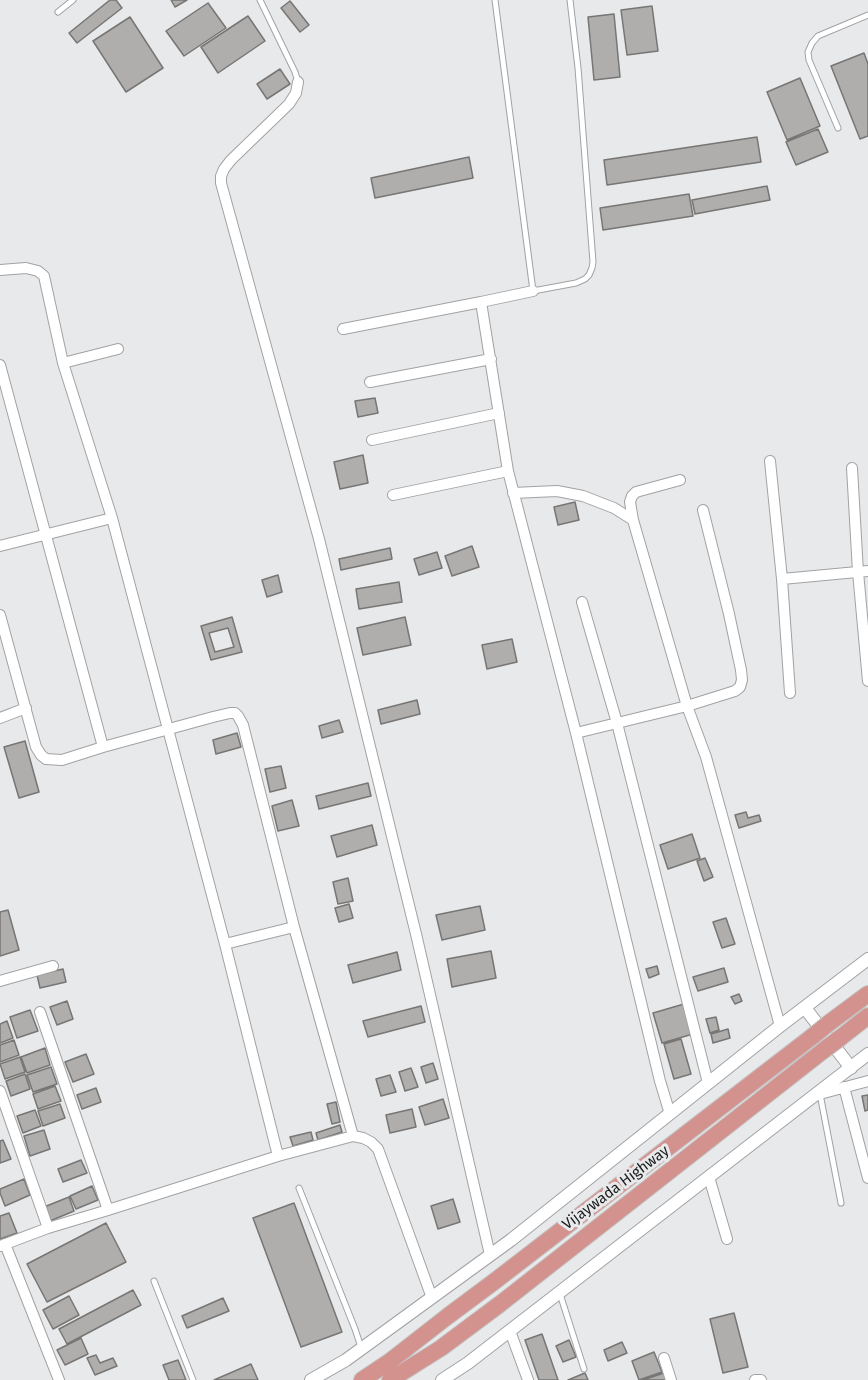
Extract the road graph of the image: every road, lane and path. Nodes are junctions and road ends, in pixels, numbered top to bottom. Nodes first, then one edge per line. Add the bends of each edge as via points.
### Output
1 (74, 0) edge
2 (260, 0) edge
3 (495, 0) edge
4 (570, 0) edge
5 (58, 12) dead end
6 (868, 15) edge
7 (297, 82) joint
8 (838, 128) dead end
9 (0, 270) edge
10 (533, 291) junction
11 (481, 302) junction
12 (343, 329) dead end
13 (118, 349) dead end
14 (491, 359) junction
15 (63, 363) junction
16 (0, 365) edge
17 (370, 382) dead end
18 (499, 413) junction
19 (372, 440) dead end
20 (770, 461) dead end
21 (852, 468) dead end
22 (508, 471) junction
23 (680, 480) dead end
24 (513, 493) junction
25 (393, 495) dead end
26 (703, 510) dead end
27 (112, 518) junction
28 (633, 520) junction
29 (46, 534) junction
30 (0, 546) edge
31 (863, 572) edge
32 (782, 579) junction
33 (582, 602) dead end
34 (0, 615) edge
35 (868, 681) edge
36 (790, 693) dead end
37 (687, 706) junction
38 (26, 708) junction
39 (0, 718) edge
40 (617, 723) junction
41 (169, 730) junction
42 (576, 733) junction
43 (104, 747) junction
44 (294, 927) junction
45 (225, 944) junction
46 (868, 959) edge
47 (53, 966) dead end
48 (0, 981) edge
49 (868, 994) edge
50 (805, 1008) junction
51 (40, 1012) dead end
52 (868, 1016) edge
53 (780, 1026) junction
54 (868, 1054) edge
55 (851, 1068) junction
56 (868, 1081) edge
57 (708, 1083) junction
58 (844, 1087) junction
59 (0, 1091) edge
60 (817, 1095) junction
61 (670, 1114) junction
62 (353, 1136) junction
63 (278, 1156) junction
64 (709, 1177) junction
65 (868, 1178) edge
66 (299, 1188) dead end
67 (841, 1203) dead end
68 (108, 1210) junction
69 (48, 1228) junction
70 (727, 1239) dead end
71 (3, 1244) edge
72 (490, 1255) junction
73 (154, 1281) dead end
74 (559, 1292) junction
75 (432, 1298) junction
76 (510, 1331) junction
77 (361, 1349) junction
78 (664, 1358) dead end
79 (584, 1369) dead end
80 (446, 1379) edge
81 (59, 1380) edge
82 (193, 1380) edge
83 (311, 1380) edge
84 (362, 1380) edge
85 (390, 1380) edge
86 (528, 1380) edge
87 (671, 1380) edge
88 (755, 1380) edge
89 (761, 1380) edge

1 - 5 lane
2 - 7 lane
3 - 10 lane
4 - 10 lane via 593,262 585,279
6 - 8 lane via 818,36 808,52
7 - 72 street via 289,104 231,160 221,183 319,539
9 - 15 street via 26,268 44,276
10 - 11 street
11 - 12 street
11 - 14 street
13 - 15 street
14 - 17 street
14 - 18 street
15 - 27 street
16 - 29 street
18 - 19 street
18 - 22 street
20 - 32 street
21 - 31 street
22 - 24 street
22 - 25 street
23 - 28 street via 636,492 630,502
24 - 28 street via 557,491 583,496
24 - 42 street
26 - 37 street via 742,680 735,691
27 - 29 street
27 - 41 street
28 - 37 street
29 - 30 street
29 - 43 street
31 - 32 street
31 - 35 street
32 - 36 street
33 - 40 street
34 - 38 street
37 - 40 street
37 - 53 street via 706,757
38 - 39 street
38 - 43 street via 36,747 46,759 62,760
40 - 42 street
40 - 57 street
41 - 43 street
41 - 44 street via 230,713 238,716
41 - 45 street
42 - 61 street
44 - 45 street
44 - 62 street
45 - 63 street
46 - 50 street
47 - 48 street
49 - 84 highway, Vijaywada Highway, bridge
50 - 53 street
50 - 55 street
51 - 68 street
52 - 85 highway, Vijaywada Highway, bridge via 500,1304
53 - 57 street
54 - 55 street
55 - 60 street
56 - 58 street
57 - 61 street
58 - 60 street
58 - 65 street
59 - 69 street
60 - 64 street
60 - 67 lane
61 - 72 street
62 - 63 street
62 - 75 street via 378,1149
63 - 68 street
64 - 70 street
64 - 74 street
66 - 77 lane
68 - 69 street
69 - 71 street
71 - 81 street
72 - 75 street
73 - 82 lane
74 - 76 street
74 - 79 lane
75 - 77 street
76 - 80 street
76 - 86 street
77 - 83 street
78 - 87 street
88 - 89 street

